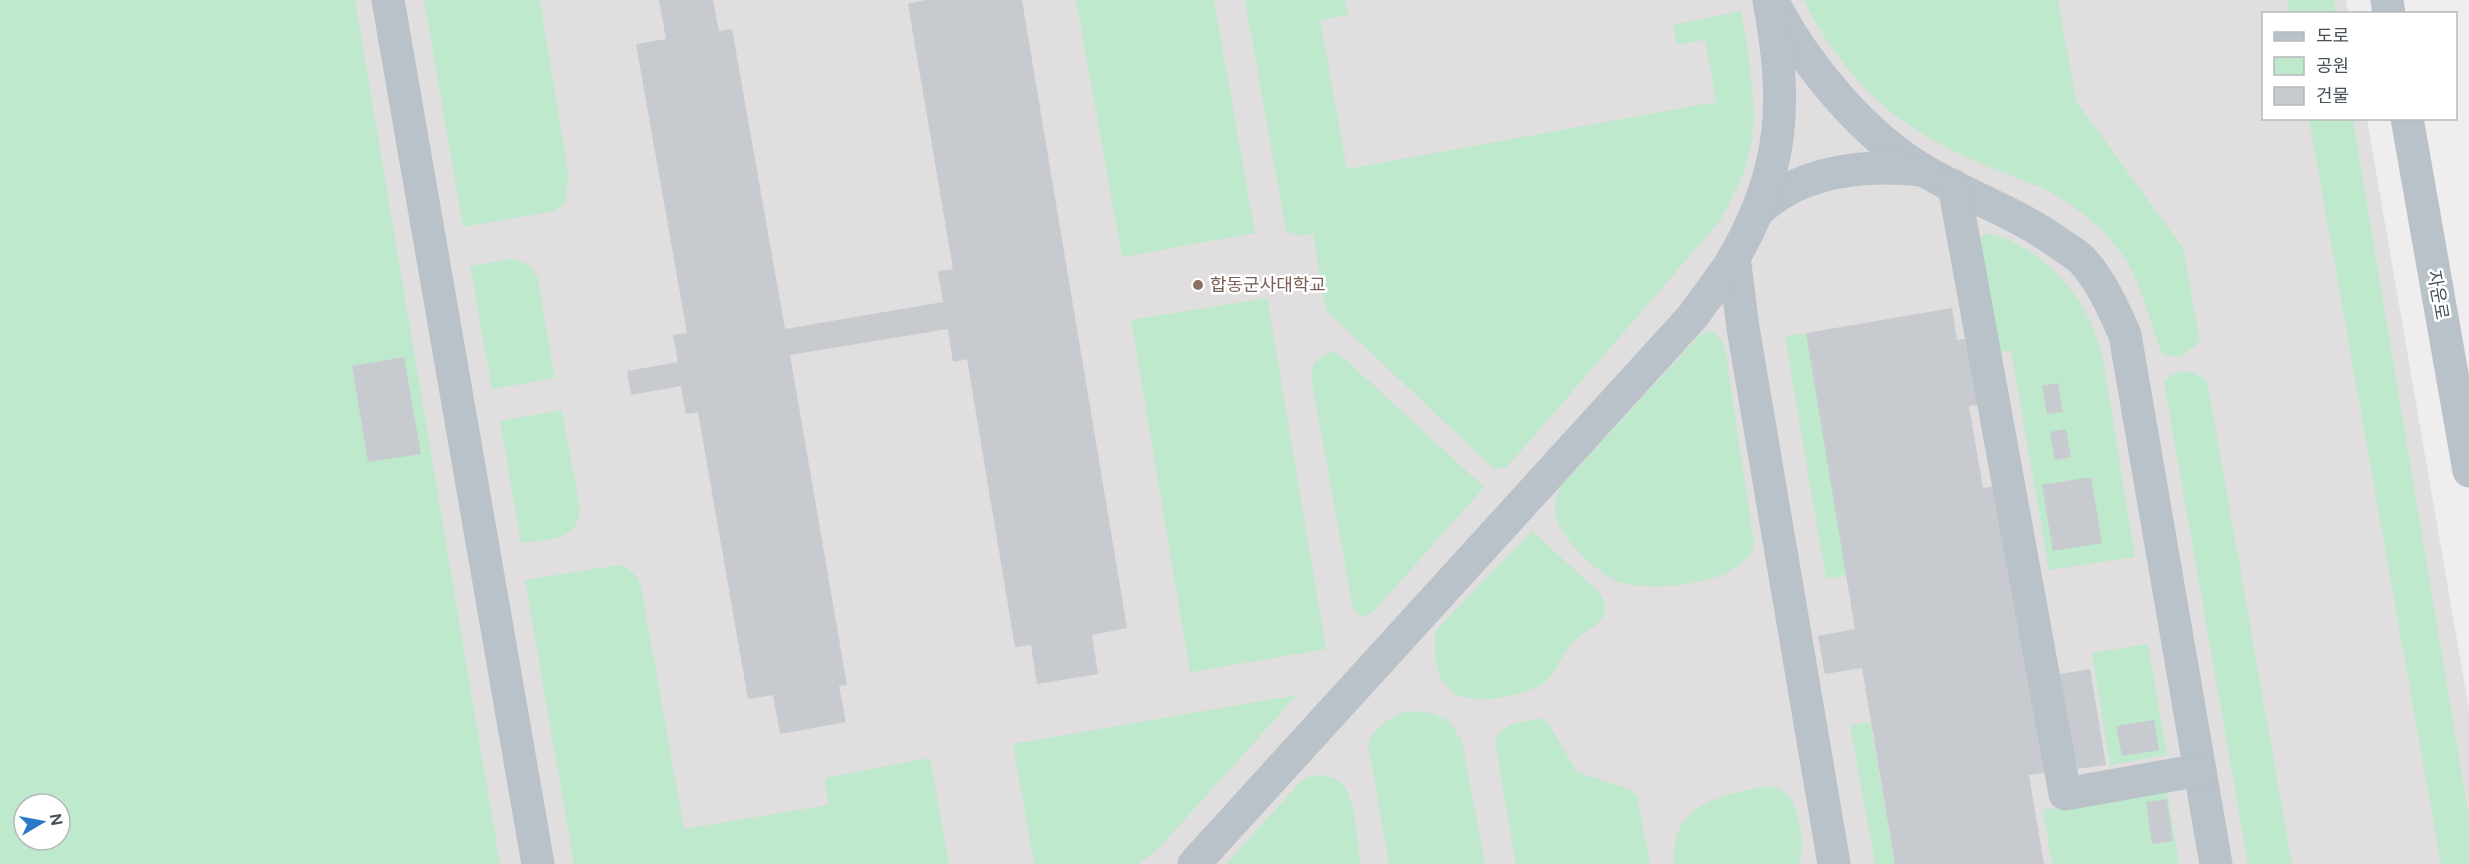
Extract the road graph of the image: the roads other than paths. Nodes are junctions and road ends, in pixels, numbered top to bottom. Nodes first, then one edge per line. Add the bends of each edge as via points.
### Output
1 (388, 0) edge
2 (1770, 0) edge
3 (2407, 120) edge
4 (1923, 170) junction
5 (1954, 186) junction
6 (1756, 213) junction
7 (1734, 257) junction
8 (1693, 316) junction
9 (1743, 328) junction
10 (2469, 471) edge
11 (2200, 770) junction
12 (538, 864) edge
13 (1194, 864) edge
14 (1834, 864) edge
15 (2216, 864) edge

1 - 12 street
2 - 4 street via 1805,54 1842,99 1875,134
2 - 6 street via 1781,105 1775,157
3 - 10 street, 자운로
4 - 5 street
4 - 6 street via 1867,168 1824,175 1786,189
5 - 11 street via 2043,231 2081,259 2105,290 2125,335
5 - 11 street via 2065,794
6 - 7 street
7 - 8 street
7 - 9 street
8 - 9 street via 1714,303 1724,304 1734,310
8 - 13 street
9 - 14 street
11 - 15 street

